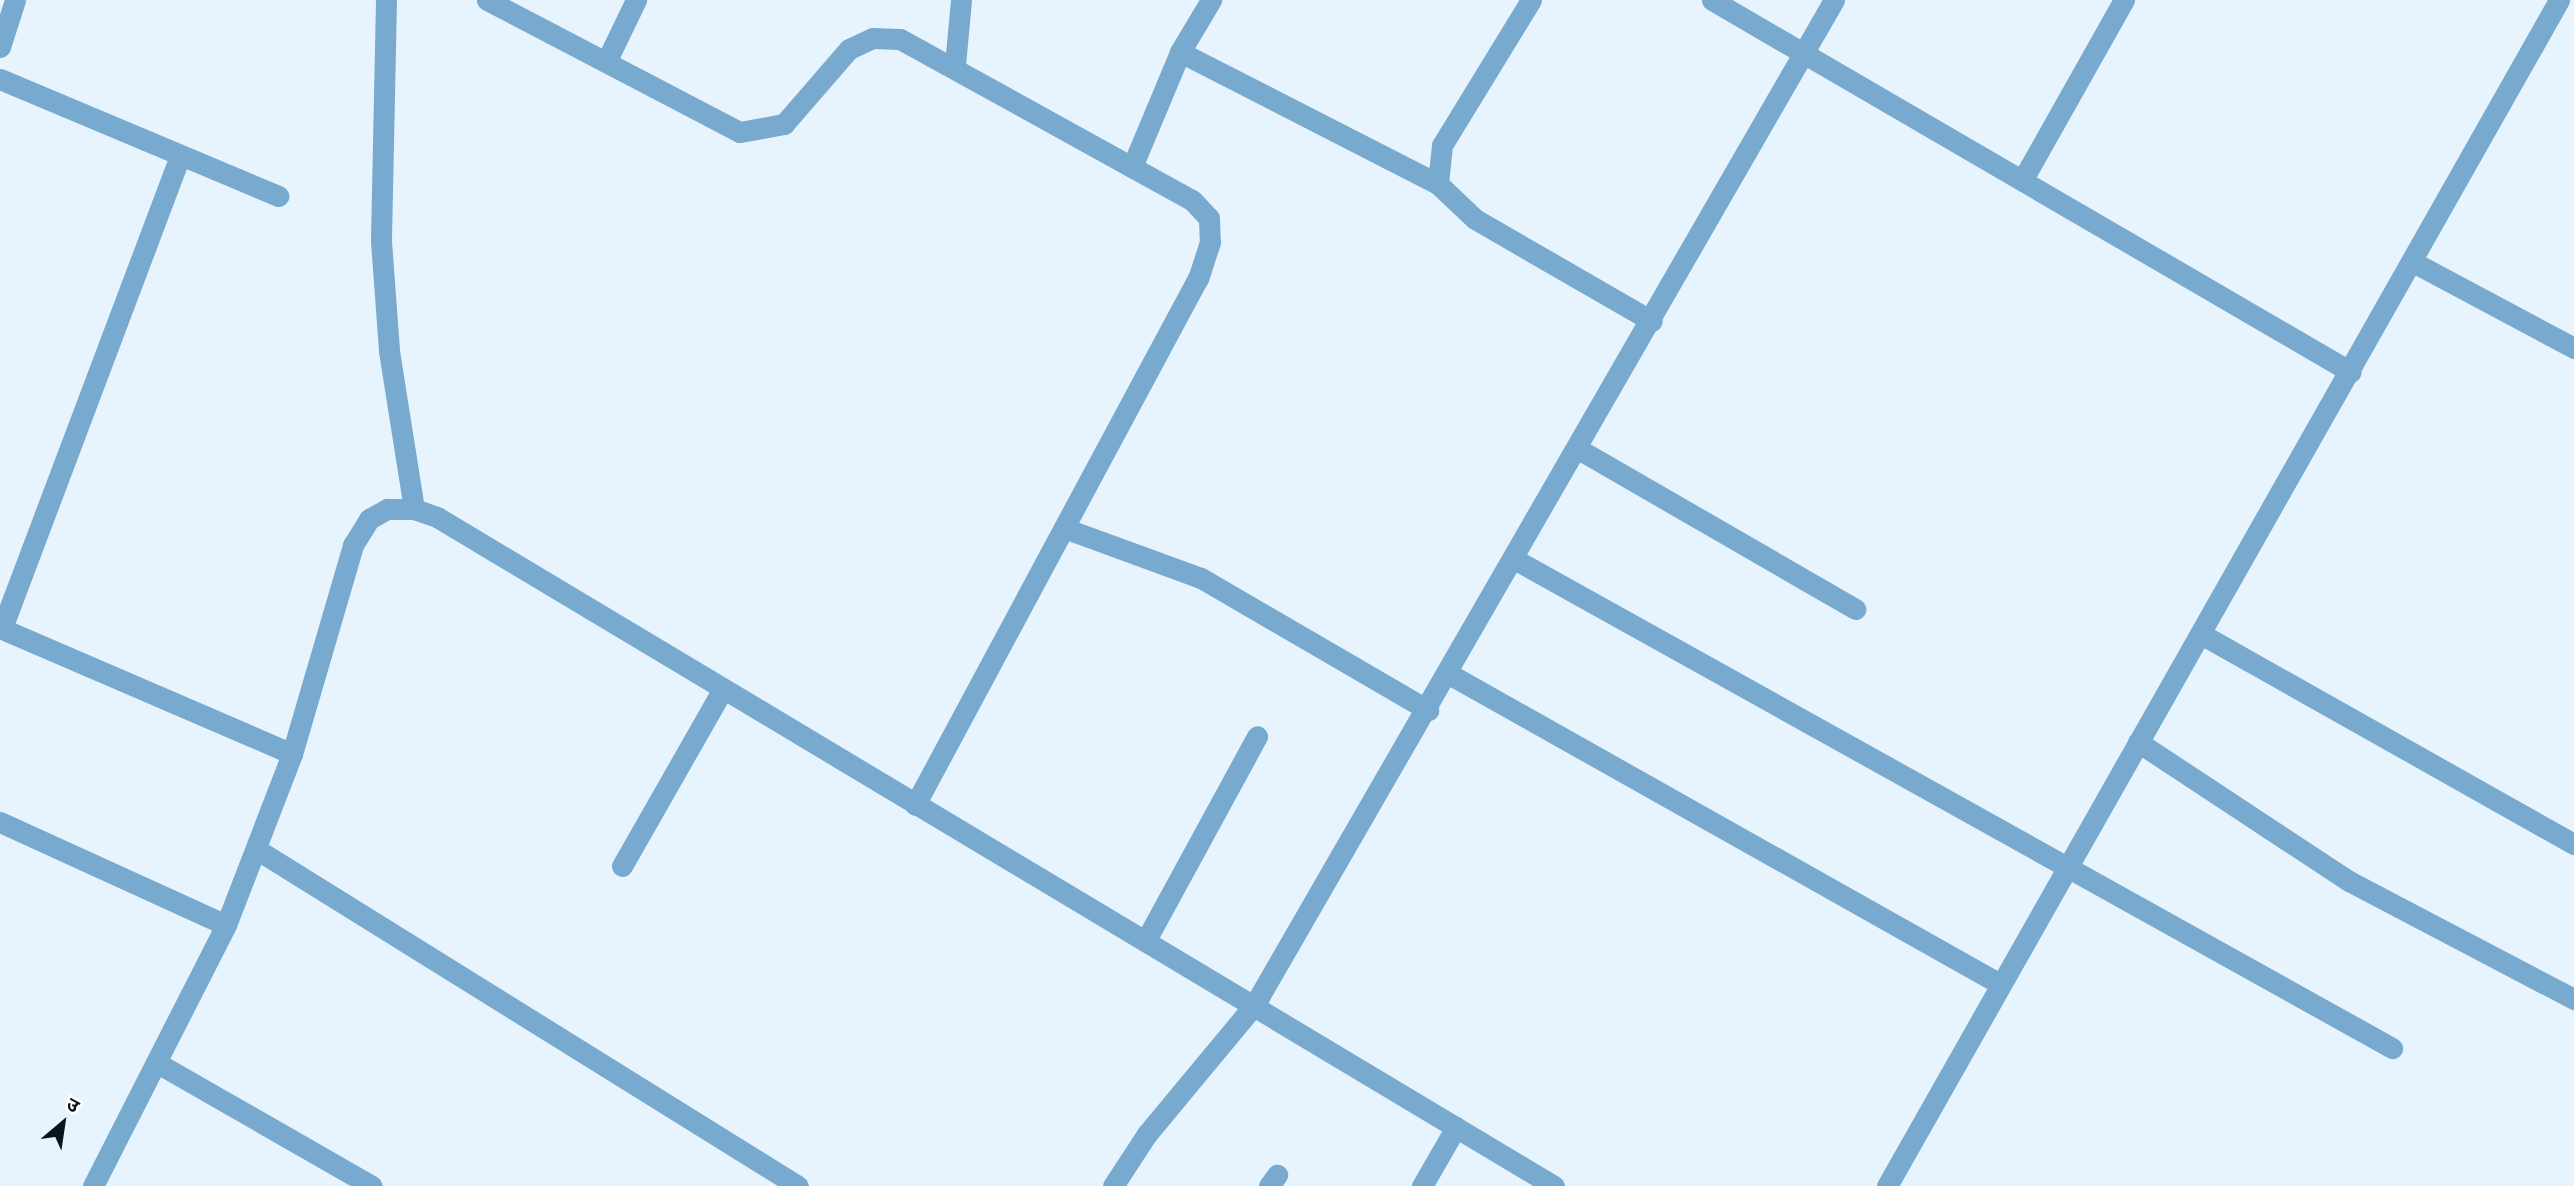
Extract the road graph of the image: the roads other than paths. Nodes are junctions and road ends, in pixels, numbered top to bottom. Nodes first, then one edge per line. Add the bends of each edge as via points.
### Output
1 (15, 0) edge
2 (386, 0) edge
3 (636, 0) edge
4 (961, 0) edge
5 (1211, 0) edge
6 (1531, 0) edge
7 (1712, 0) edge
8 (1834, 0) edge
9 (2124, 0) edge
10 (2559, 0) edge
11 (495, 2) edge
12 (0, 47) edge
13 (1805, 51) junction
14 (1180, 52) junction
15 (607, 60) junction
16 (955, 65) junction
17 (0, 79) edge
18 (180, 156) junction
19 (1132, 167) junction
20 (2023, 179) junction
21 (1437, 184) junction
22 (278, 196) dead end
23 (2413, 262) junction
24 (1652, 321) junction
25 (2574, 348) edge
26 (2351, 372) junction
27 (1580, 450) junction
28 (414, 509) junction
29 (1064, 528) junction
30 (1516, 560) junction
31 (1855, 609) dead end
32 (1, 628) edge
33 (2201, 634) junction
34 (1449, 674) junction
35 (723, 689) junction
36 (1428, 710) junction
37 (1256, 736) dead end
38 (2138, 742) junction
39 (292, 754) junction
40 (915, 805) junction
41 (0, 822) edge
42 (2574, 844) edge
43 (256, 849) junction
44 (622, 866) dead end
45 (2065, 870) junction
46 (226, 925) junction
47 (1146, 940) junction
48 (2000, 984) junction
49 (2574, 999) edge
50 (1255, 1004) junction
51 (2392, 1048) dead end
52 (159, 1064) junction
53 (1456, 1127) junction
54 (93, 1186) edge
55 (372, 1186) edge
56 (798, 1186) edge
57 (1113, 1186) edge
58 (1422, 1186) edge
59 (1554, 1186) edge
60 (1887, 1186) edge

1 - 12 street
2 - 28 street via 381,241 389,351
3 - 15 street
4 - 16 street
5 - 14 street
6 - 21 street via 1442,145
7 - 13 street
8 - 13 street
9 - 20 street
10 - 23 street
11 - 15 street
13 - 20 street
13 - 24 street
14 - 19 street
14 - 21 street
15 - 16 street via 724,125 757,133 784,124 849,49 873,38 900,38
16 - 19 street
17 - 18 street
18 - 22 street
18 - 32 street
19 - 29 street via 1192,200 1209,218 1210,242 1198,278
20 - 26 street
21 - 24 street via 1475,219
23 - 25 street
23 - 26 street
24 - 27 street
26 - 33 street
27 - 30 street
27 - 31 street
28 - 35 street via 438,517
28 - 39 street via 387,509 369,519 353,545
29 - 36 street via 1201,578
29 - 40 street
30 - 34 street
30 - 45 street via 1874,755
32 - 39 street
33 - 38 street
33 - 42 street
34 - 36 street
34 - 48 street
35 - 40 street
35 - 44 street
36 - 50 street
37 - 47 street
38 - 45 street
38 - 49 street via 2349,881
39 - 43 street
40 - 47 street
41 - 46 street
43 - 46 street
43 - 56 street
45 - 48 street
45 - 51 street
46 - 52 street
47 - 50 street
48 - 60 street
50 - 53 street
50 - 57 street via 1147,1134
52 - 54 street
52 - 55 street
53 - 58 street
53 - 59 street

